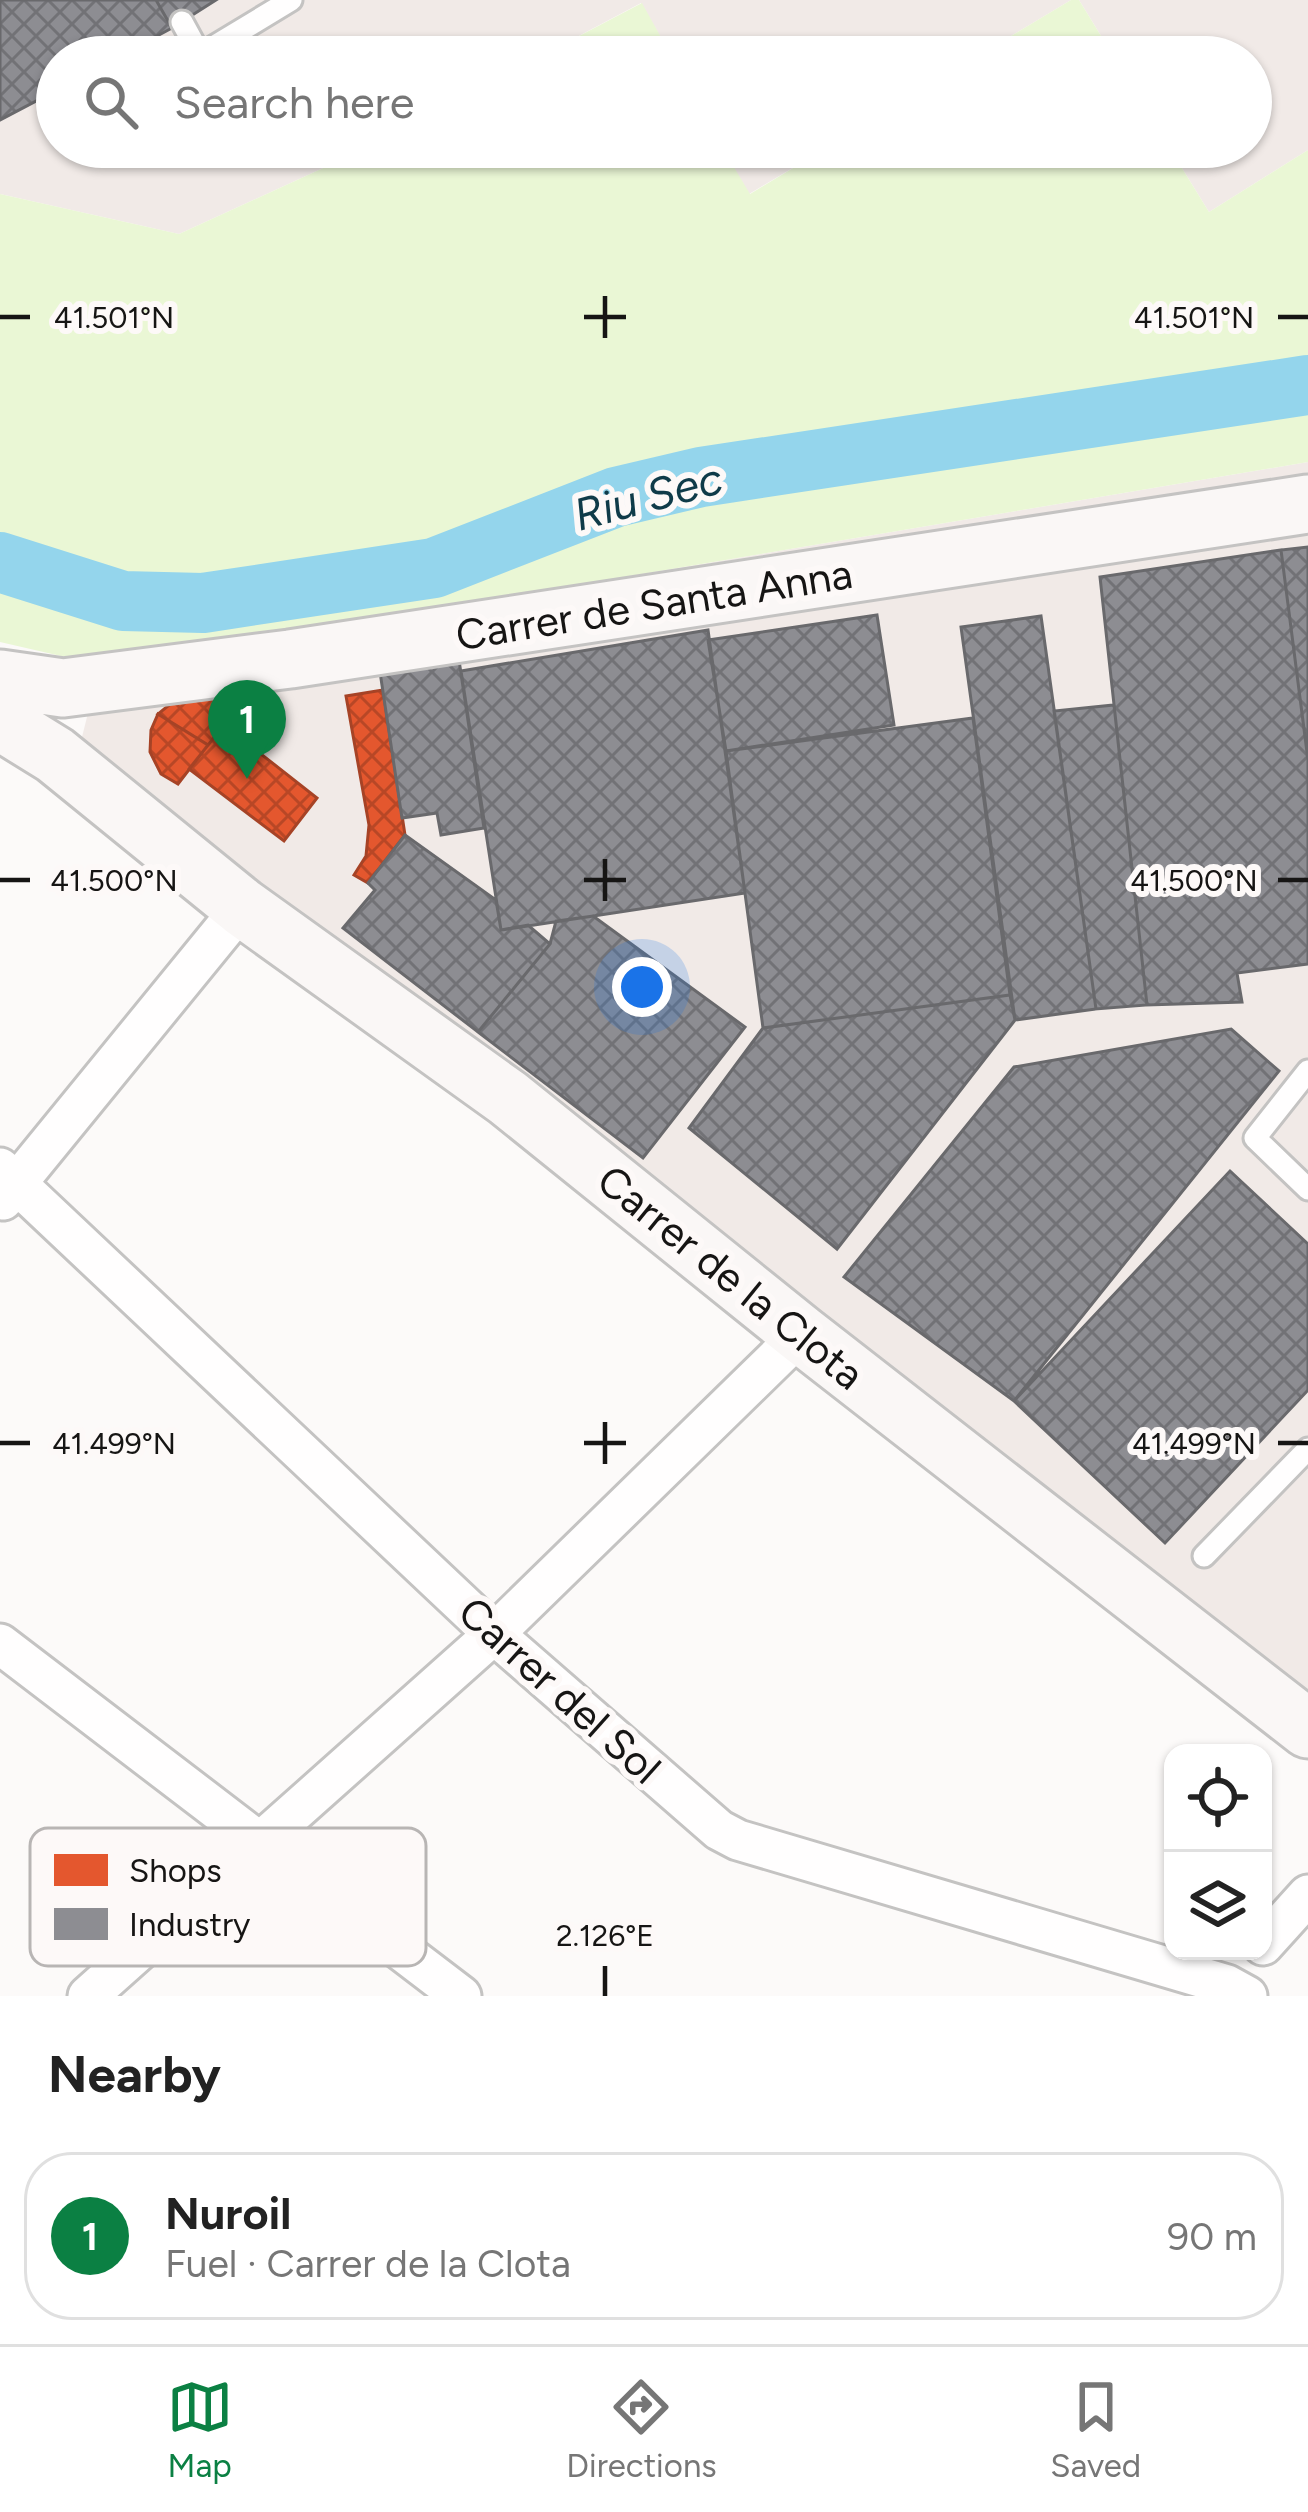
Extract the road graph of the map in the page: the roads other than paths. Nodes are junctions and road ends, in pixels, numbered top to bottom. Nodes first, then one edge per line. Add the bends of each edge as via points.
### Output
1 (291, 0) edge
2 (182, 22) dead end
3 (190, 36) edge
4 (231, 36) edge
5 (1308, 504) edge
6 (0, 679) edge
7 (63, 688) junction
8 (0, 721) edge
9 (27, 752) edge
10 (242, 907) junction
11 (1308, 1071) edge
12 (5, 1185) edge
13 (1308, 1189) edge
14 (800, 1334) junction
15 (1308, 1449) edge
16 (1204, 1556) dead end
17 (494, 1634) junction
18 (0, 1644) edge
19 (1308, 1729) edge
20 (241, 1828) edge
21 (280, 1828) edge
22 (1308, 1895) edge
23 (1272, 1935) edge
24 (1252, 1960) edge
25 (122, 1966) edge
26 (422, 1966) edge
27 (1230, 1992) edge
28 (88, 1996) edge
29 (461, 1996) edge

1 - 4 lane
2 - 3 lane
5 - 7 street, Carrer de Santa Anna
6 - 7 street, Carrer de Santa Anna
7 - 9 street
8 - 9 street, Carrer de la Clota
9 - 10 street, Carrer de la Clota
10 - 12 street
10 - 14 street, Carrer de la Clota via 508,1098
11 - 13 lane via 1255,1138
12 - 17 street, Carrer del Sol
14 - 17 street
14 - 19 street, Carrer de la Clota
15 - 16 lane
17 - 21 street
17 - 27 street, Carrer del Sol via 738,1840
18 - 20 street
22 - 23 street
24 - 27 street
25 - 28 street
26 - 29 street

